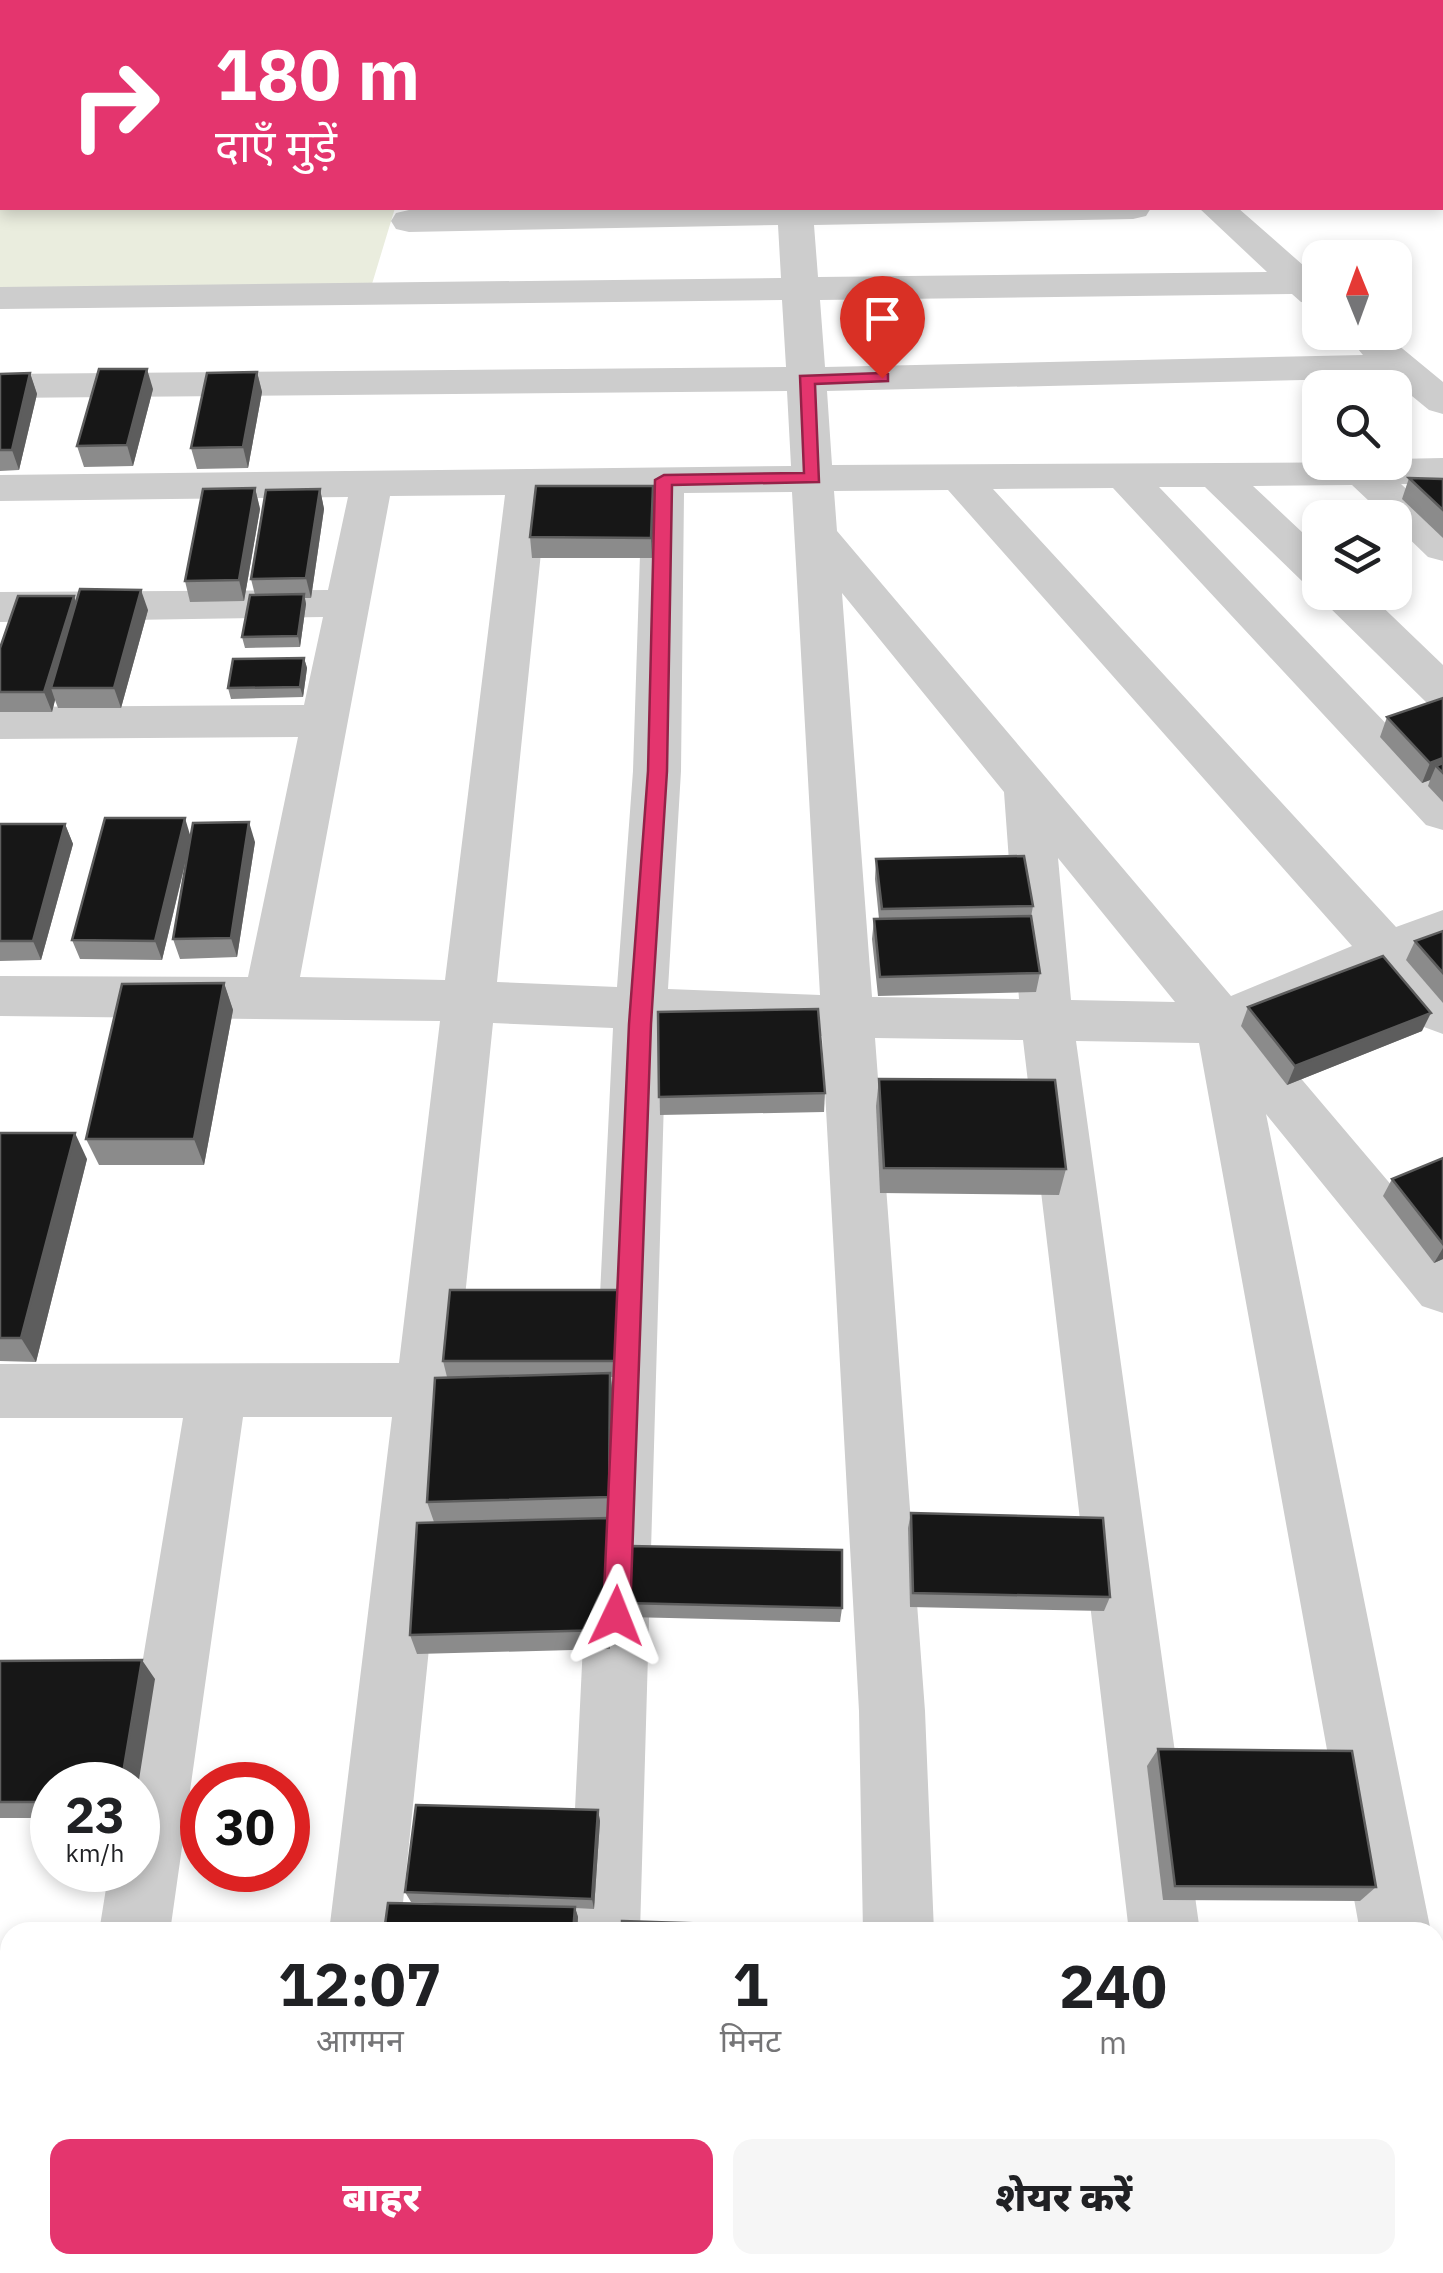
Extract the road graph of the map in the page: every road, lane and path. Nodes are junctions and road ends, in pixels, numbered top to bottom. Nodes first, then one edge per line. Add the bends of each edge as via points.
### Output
1 (964, 210) edge
2 (1219, 210) edge
3 (796, 212) edge
4 (408, 222) dead end
5 (1302, 283) edge
6 (801, 290) junction
7 (1302, 291) edge
8 (0, 298) edge
9 (1382, 350) edge
10 (1401, 366) junction
11 (806, 379) junction
12 (0, 386) edge
13 (1443, 401) edge
14 (1412, 471) edge
15 (1443, 471) edge
16 (1302, 473) edge
17 (1216, 474) junction
18 (1124, 475) junction
19 (959, 476) junction
20 (813, 478) junction
21 (664, 480) junction
22 (1372, 480) edge
23 (527, 482) junction
24 (371, 484) junction
25 (0, 488) edge
26 (816, 533) junction
27 (1443, 547) edge
28 (1302, 557) edge
29 (348, 602) junction
30 (0, 607) edge
31 (1359, 610) edge
32 (1443, 692) edge
33 (324, 721) junction
34 (0, 723) edge
35 (1027, 784) junction
36 (1443, 812) edge
37 (1443, 929) edge
38 (1387, 950) junction
39 (0, 996) edge
40 (270, 996) junction
41 (472, 1001) junction
42 (641, 1008) junction
43 (1443, 1013) edge
44 (848, 1016) junction
45 (1047, 1020) junction
46 (1221, 1023) junction
47 (1443, 1288) edge
48 (427, 1390) junction
49 (0, 1391) edge
50 (217, 1391) junction
51 (135, 1922) edge
52 (366, 1922) edge
53 (604, 1922) edge
54 (898, 1922) edge
55 (1163, 1922) edge
56 (1394, 1922) edge

1 - 3 street
2 - 5 street
3 - 4 street
3 - 6 street
6 - 7 street
6 - 8 street
6 - 11 street
9 - 10 street
10 - 11 street
10 - 13 street
11 - 12 street
11 - 20 street
14 - 15 street
16 - 17 street
17 - 18 street
17 - 28 street
18 - 19 street
18 - 36 street
19 - 20 street
19 - 38 street
20 - 21 street
20 - 26 street
21 - 23 street
21 - 42 street via 658,771
22 - 27 street
23 - 24 street
23 - 41 street
24 - 25 street
24 - 29 street
26 - 35 street
26 - 44 street
29 - 30 street
29 - 33 street
31 - 32 street
33 - 34 street
33 - 40 street
35 - 45 street
35 - 46 street
37 - 38 street
38 - 43 street
38 - 46 street
39 - 40 street
40 - 41 street
41 - 42 street
41 - 48 street
42 - 44 street
42 - 53 street
44 - 45 street
44 - 54 street via 892,1711
45 - 46 street
45 - 55 street
46 - 47 street
46 - 56 street
48 - 50 street
48 - 52 street
49 - 50 street
50 - 51 street via 148,1668

